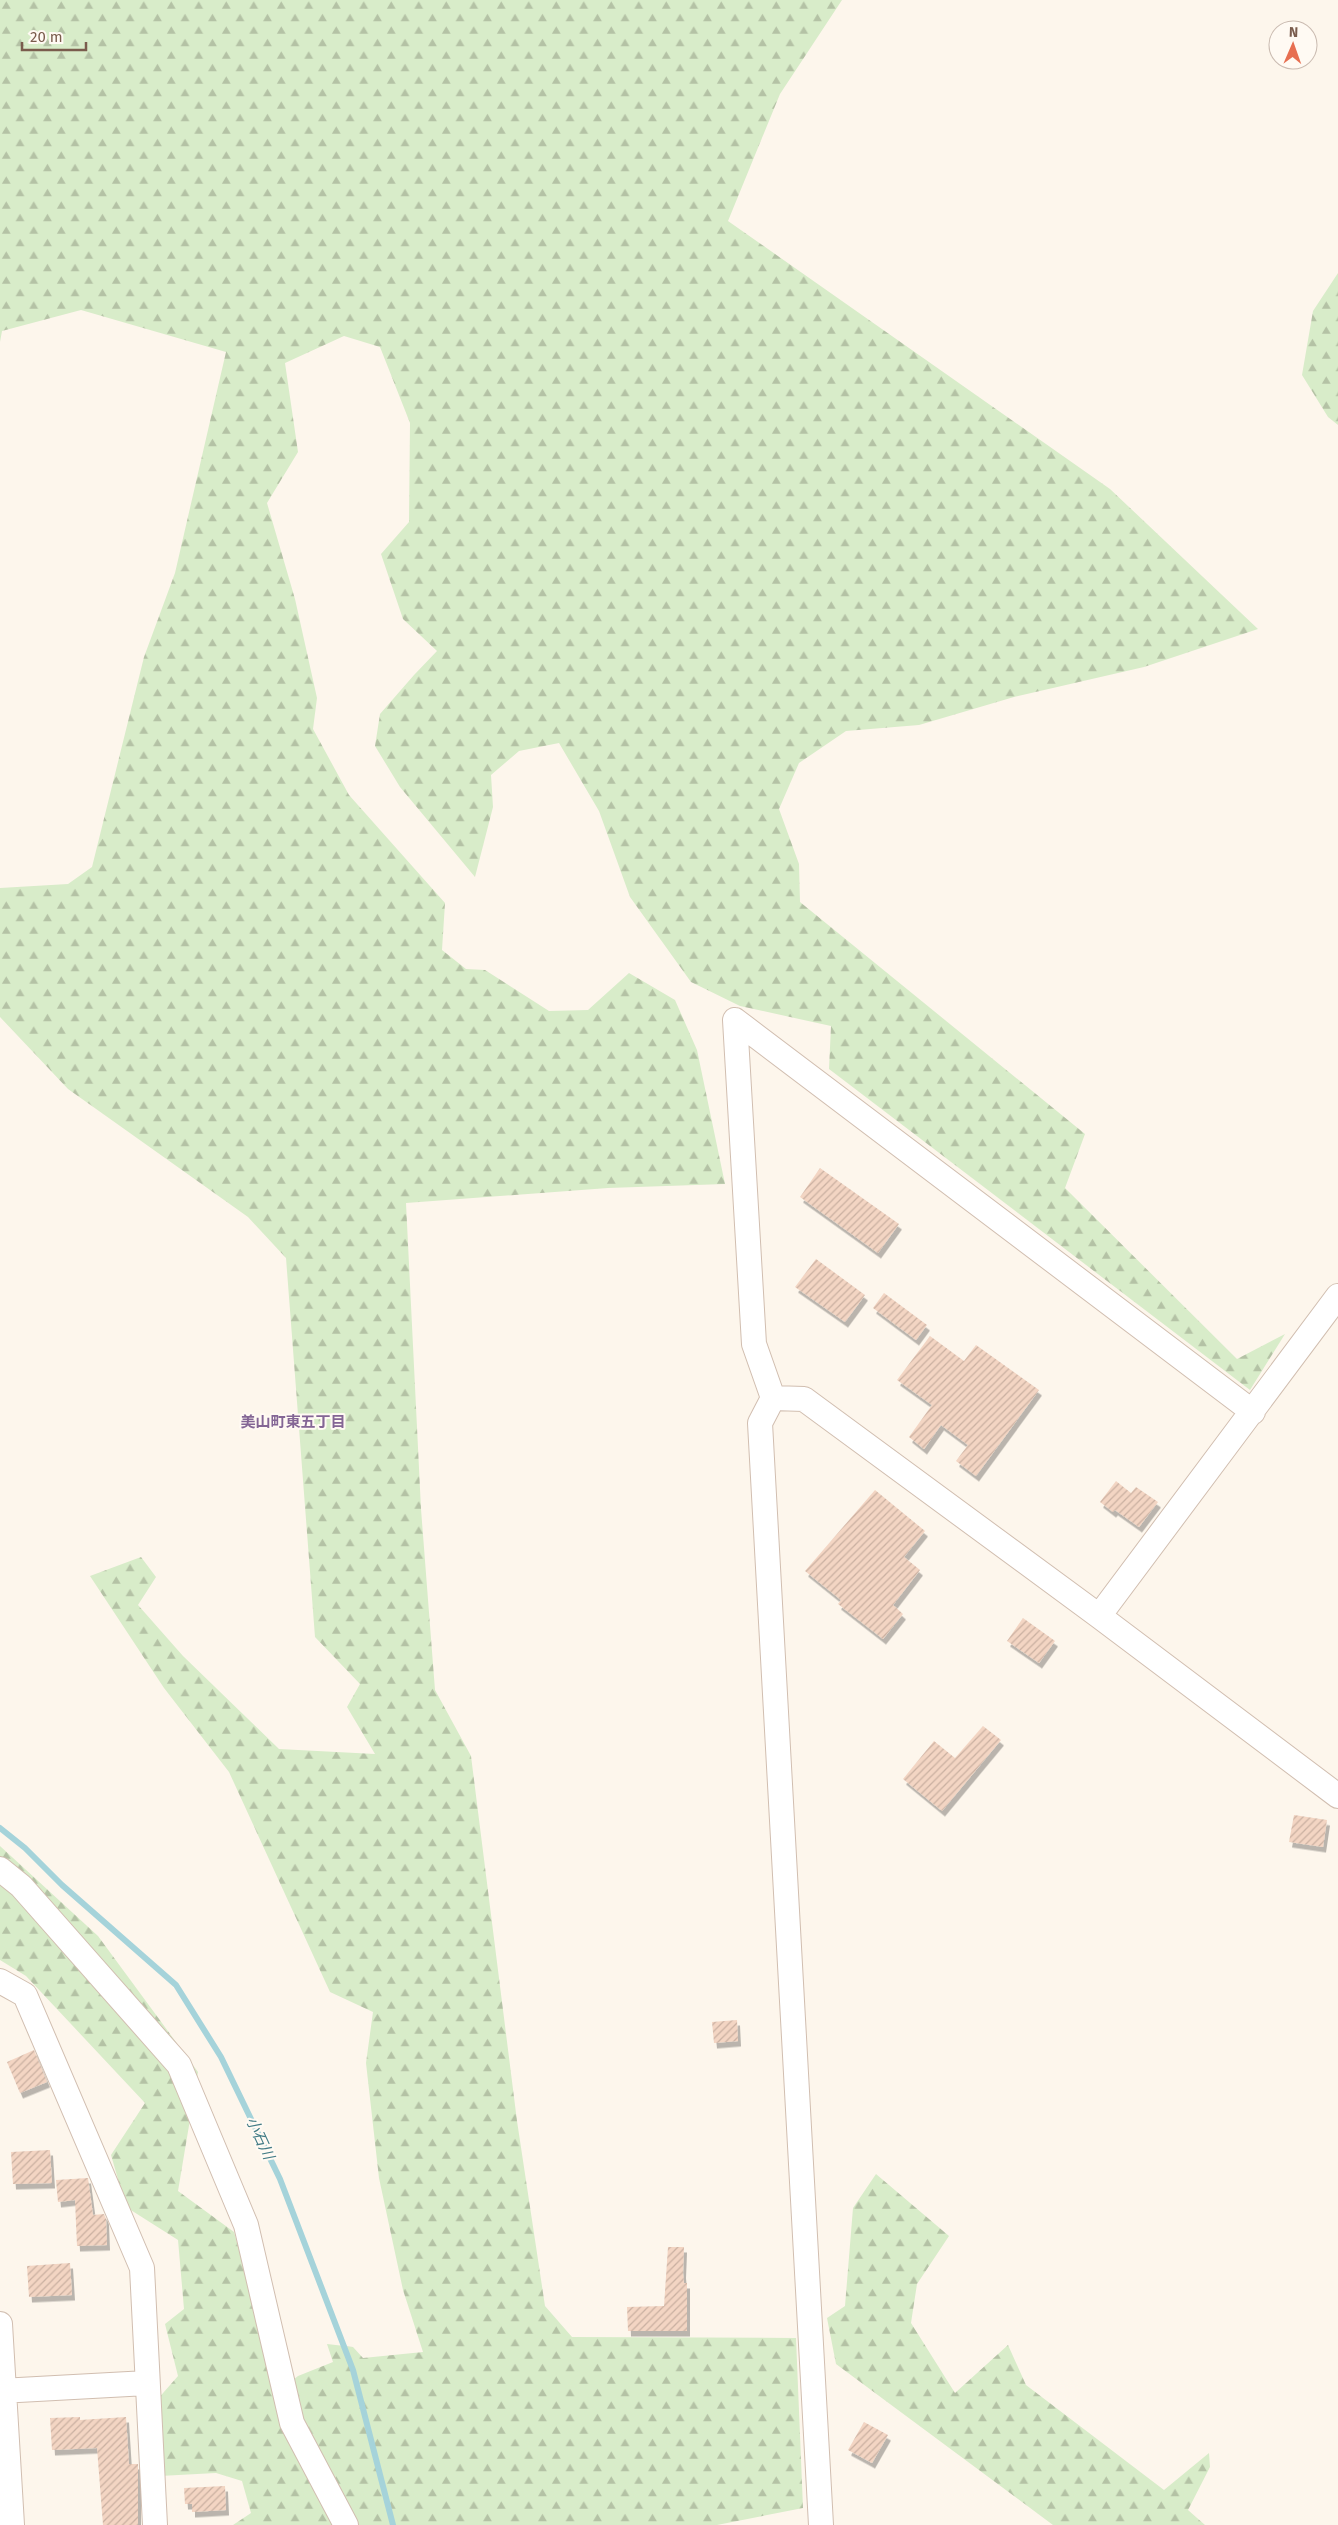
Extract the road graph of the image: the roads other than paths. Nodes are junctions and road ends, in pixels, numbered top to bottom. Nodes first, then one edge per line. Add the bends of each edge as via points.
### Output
1 (1338, 1296) edge
2 (773, 1398) junction
3 (1253, 1412) junction
4 (1099, 1616) junction
5 (1338, 1796) edge
6 (0, 1869) edge
7 (0, 1981) edge
8 (0, 2324) edge
9 (147, 2383) junction
10 (2, 2391) edge
11 (12, 2525) edge
12 (155, 2525) edge
13 (346, 2525) edge
14 (821, 2525) edge

1 - 3 street
2 - 3 street via 754,1344 735,1020
2 - 4 street via 804,1399
2 - 14 street via 760,1423
3 - 4 street
4 - 5 street
6 - 13 street via 21,1886 179,2065 246,2226 292,2423
7 - 9 street via 24,1995 142,2268
8 - 10 street
9 - 10 street
9 - 12 street
10 - 11 street

